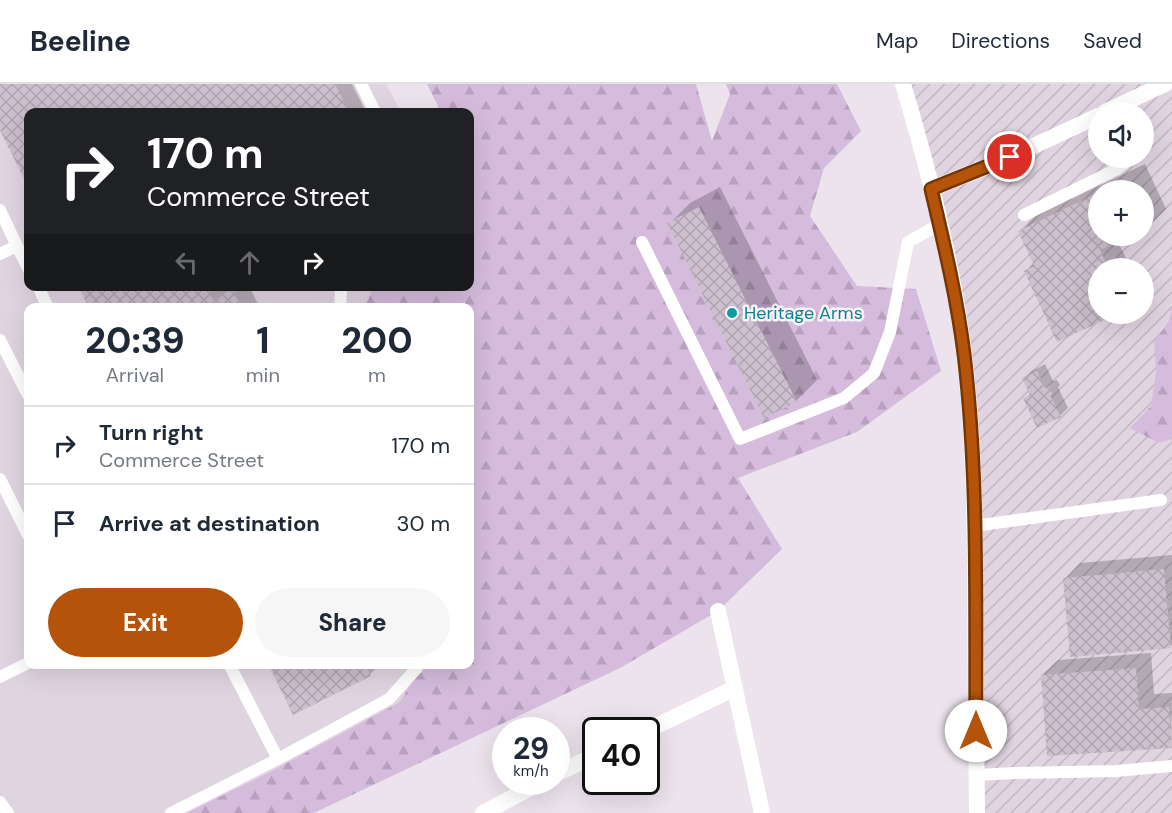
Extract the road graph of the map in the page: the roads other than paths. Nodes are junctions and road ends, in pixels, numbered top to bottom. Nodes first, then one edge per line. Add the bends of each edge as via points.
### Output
1 (360, 84) edge
2 (903, 84) edge
3 (1165, 84) edge
4 (1128, 102) edge
5 (373, 108) edge
6 (1088, 121) edge
7 (1118, 168) edge
8 (931, 189) junction
9 (0, 210) edge
10 (1024, 215) dead end
11 (940, 224) junction
12 (642, 242) dead end
13 (17, 246) junction
14 (0, 254) edge
15 (24, 260) edge
16 (0, 339) edge
17 (24, 387) edge
18 (0, 479) edge
19 (1161, 500) dead end
20 (974, 526) junction
21 (24, 528) edge
22 (718, 611) dead end
23 (24, 665) edge
24 (232, 669) edge
25 (416, 669) edge
26 (0, 678) edge
27 (735, 688) junction
28 (660, 724) edge
29 (278, 759) junction
30 (1172, 766) edge
31 (976, 775) junction
32 (517, 795) edge
33 (0, 802) edge
34 (8, 813) edge
35 (171, 813) edge
36 (483, 813) edge
37 (762, 813) edge
38 (977, 813) edge

1 - 5 lane
2 - 8 street
3 - 4 street
6 - 8 street
7 - 10 lane
8 - 11 street
9 - 13 lane
11 - 12 lane via 908,242 890,332 874,373 844,399 740,439
11 - 20 street via 964,354
13 - 14 lane
13 - 15 lane
16 - 17 lane
18 - 21 lane
19 - 20 lane
20 - 31 street
22 - 27 street
23 - 26 lane
24 - 29 lane
25 - 29 lane via 389,699
27 - 28 street
27 - 37 street
29 - 35 lane
30 - 31 lane
31 - 38 street
32 - 36 street
33 - 34 lane

